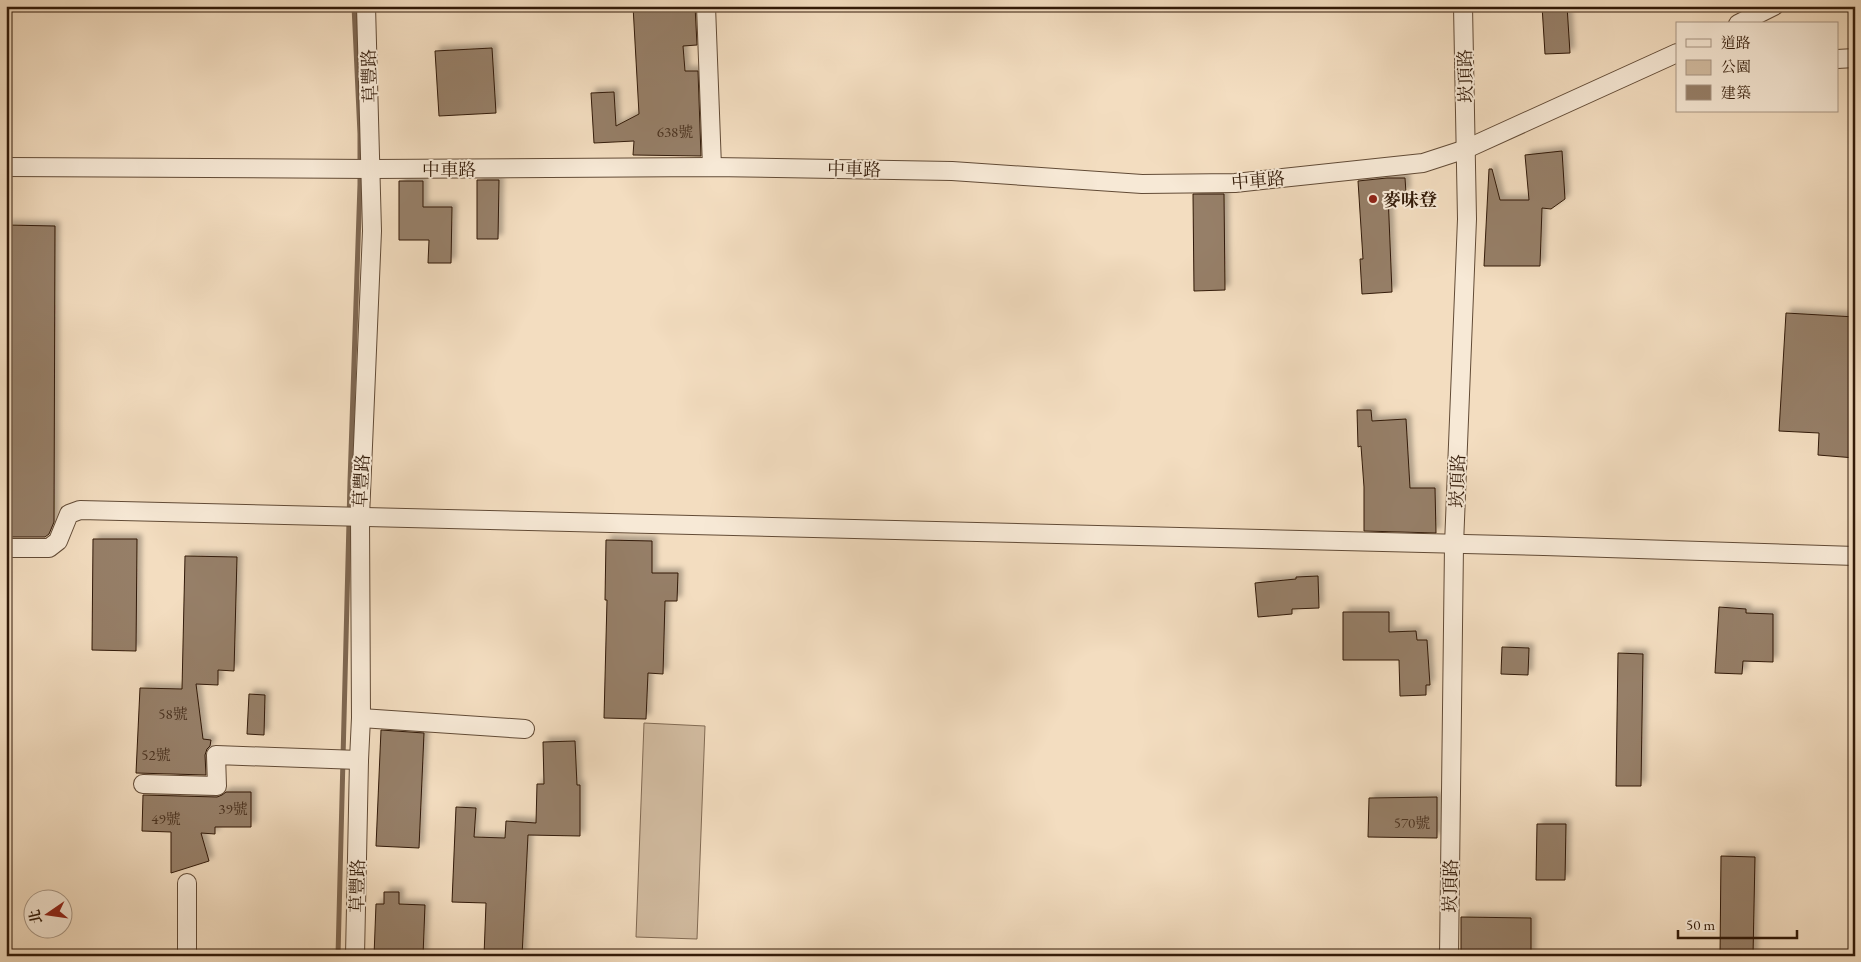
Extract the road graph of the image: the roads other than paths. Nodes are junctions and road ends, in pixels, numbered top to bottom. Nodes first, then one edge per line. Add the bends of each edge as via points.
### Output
1 (366, 6) edge
2 (706, 6) edge
3 (1463, 6) edge
4 (1774, 6) edge
5 (1742, 22) edge
6 (1855, 58) edge
7 (1838, 59) edge
8 (1669, 61) edge
9 (1466, 149) junction
10 (6, 167) edge
11 (712, 167) junction
12 (372, 169) junction
13 (360, 517) junction
14 (1454, 544) junction
15 (6, 548) edge
16 (1855, 556) edge
17 (362, 718) junction
18 (525, 729) dead end
19 (359, 760) junction
20 (143, 784) dead end
21 (187, 883) dead end
22 (186, 956) edge
23 (355, 956) edge
24 (1449, 956) edge

1 - 12 street, 草豐路
2 - 11 street
3 - 9 street, 崁頂路
4 - 5 street
6 - 7 street
8 - 9 street, 中車路
9 - 11 street, 中車路 via 1422,162 1235,183 1142,184 952,171
9 - 14 street, 崁頂路
10 - 12 street, 中車路
11 - 12 street, 中車路
12 - 13 street, 草豐路
13 - 14 street
13 - 15 street via 80,510 69,514 58,541 49,548
13 - 17 street, 草豐路
14 - 16 street
14 - 24 street, 崁頂路
17 - 18 street
17 - 19 street, 草豐路
19 - 20 street via 216,755 217,786
19 - 23 street, 草豐路
21 - 22 street

